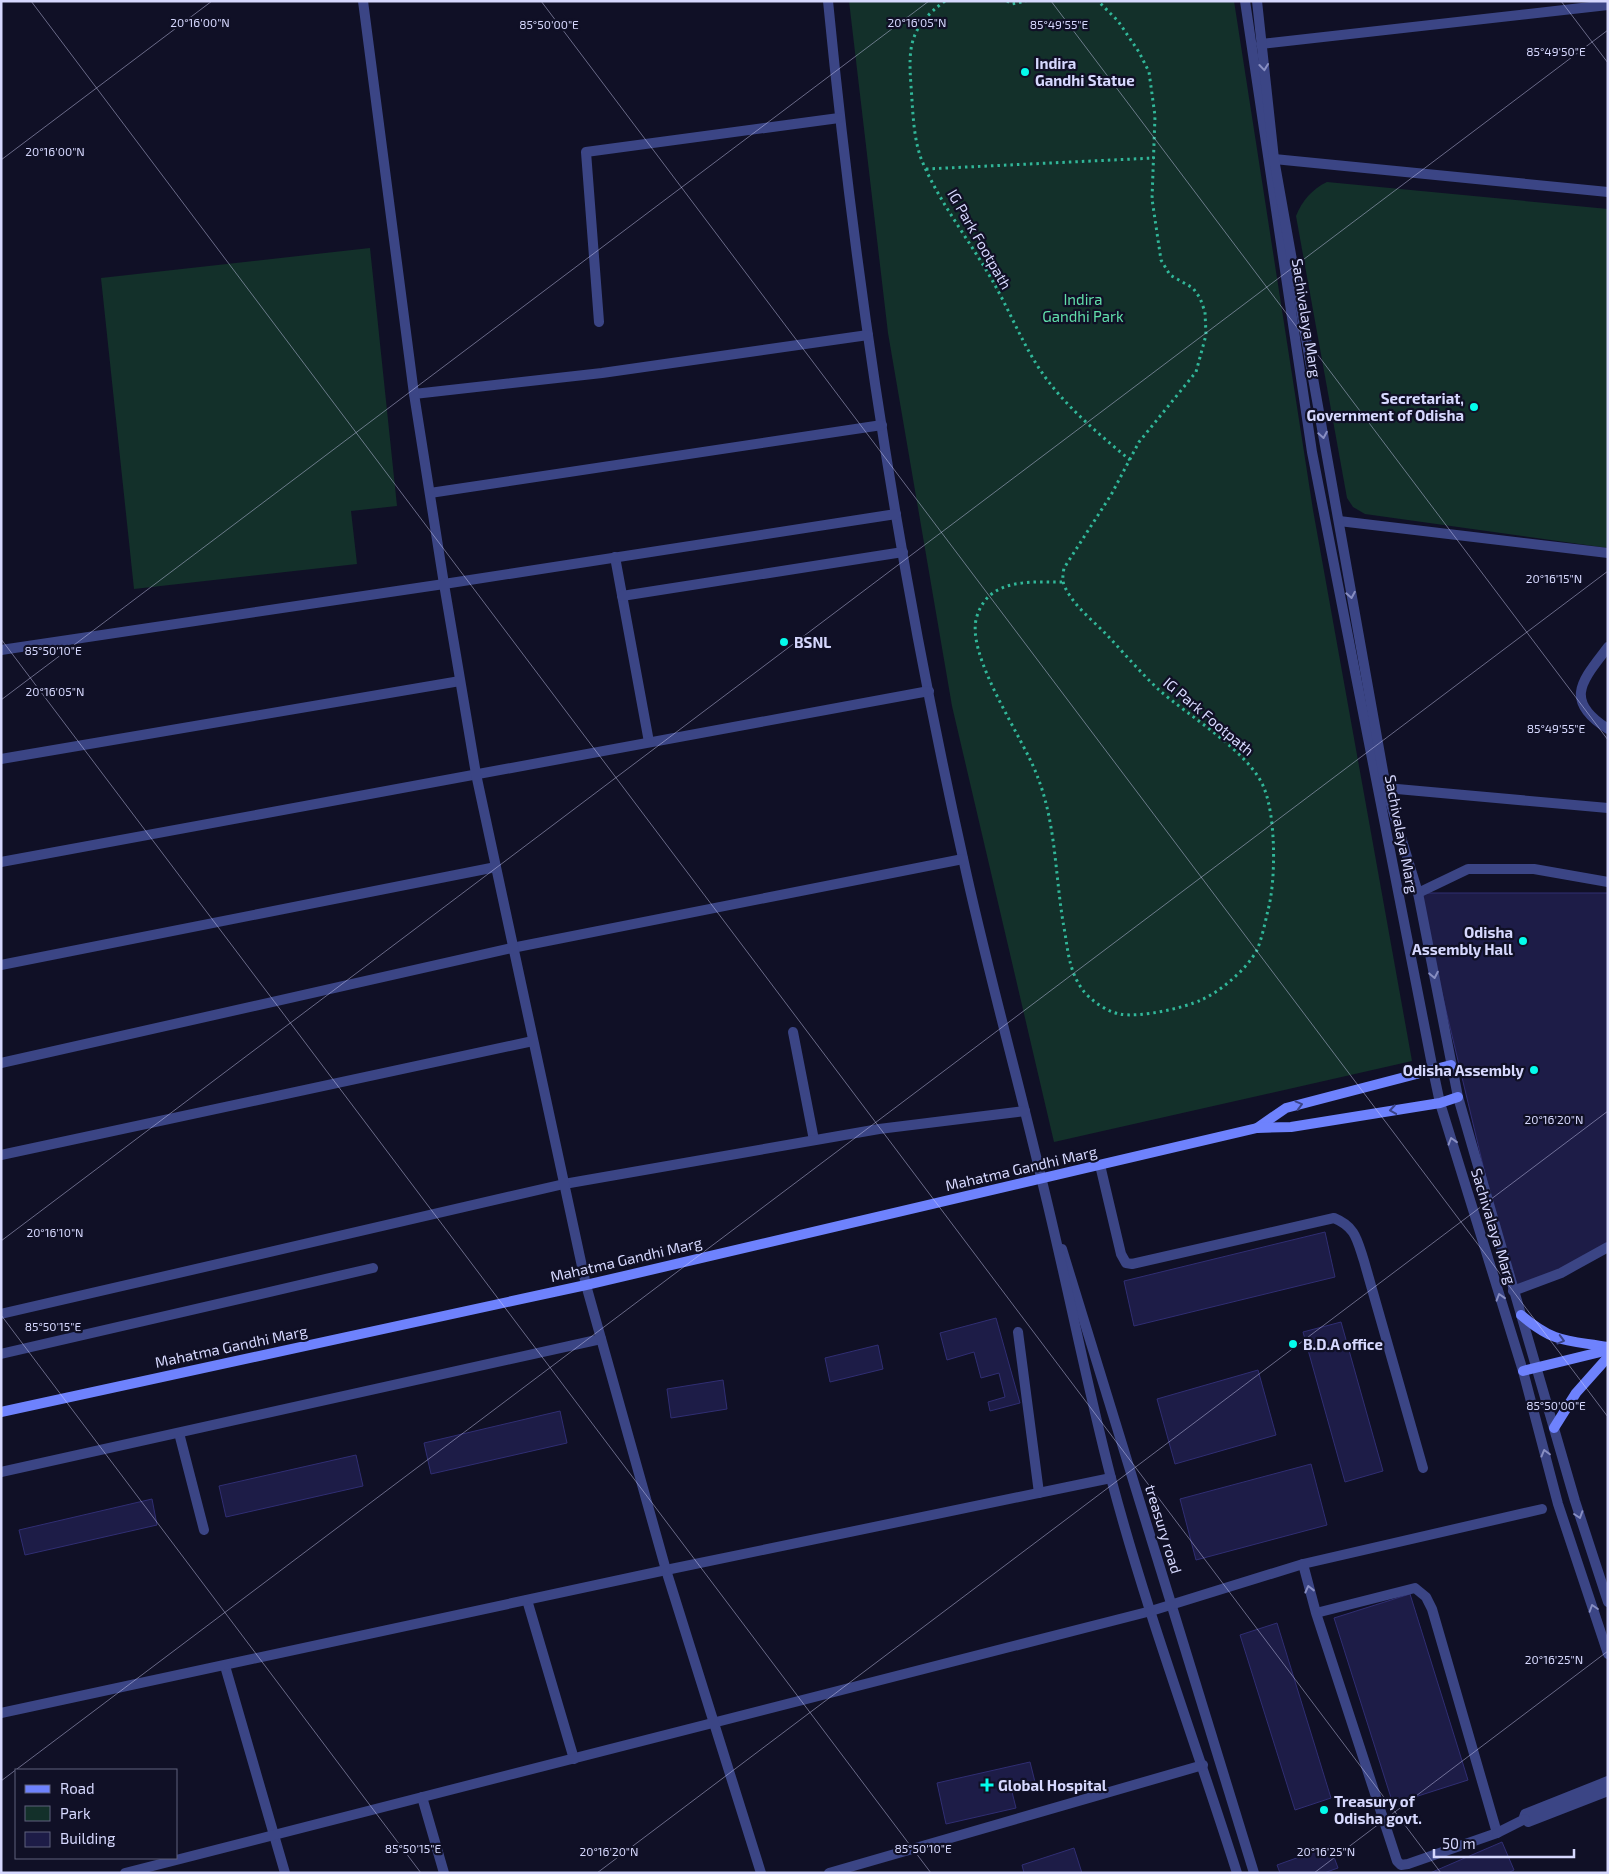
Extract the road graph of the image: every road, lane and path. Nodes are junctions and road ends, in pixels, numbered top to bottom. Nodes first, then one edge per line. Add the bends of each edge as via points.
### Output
1 (363, 1) edge
2 (828, 1) edge
3 (944, 1) edge
4 (1007, 1) edge
5 (1026, 1) edge
6 (1098, 1) edge
7 (1245, 1) edge
8 (1257, 1) edge
9 (1608, 5) edge
10 (1261, 44) junction
11 (839, 118) junction
12 (1154, 158) junction
13 (1274, 159) junction
14 (926, 168) junction
15 (1608, 192) edge
16 (599, 322) dead end
17 (868, 335) junction
18 (414, 394) junction
19 (882, 425) junction
20 (1130, 460) junction
21 (430, 493) junction
22 (896, 514) junction
23 (1339, 522) junction
24 (903, 552) junction
25 (1608, 553) edge
26 (615, 557) junction
27 (1062, 582) junction
28 (444, 584) junction
29 (622, 596) junction
30 (1608, 647) edge
31 (1, 650) edge
32 (460, 681) junction
33 (929, 691) junction
34 (1608, 729) edge
35 (649, 742) junction
36 (1, 759) edge
37 (476, 774) junction
38 (1386, 788) junction
39 (1608, 808) edge
40 (963, 859) junction
41 (1, 862) edge
42 (496, 867) junction
43 (1608, 882) edge
44 (1418, 893) junction
45 (512, 948) junction
46 (1, 965) edge
47 (793, 1032) dead end
48 (532, 1041) junction
49 (1, 1062) edge
50 (1451, 1065) junction
51 (1432, 1070) junction
52 (1458, 1097) junction
53 (1440, 1103) junction
54 (1025, 1111) junction
55 (1256, 1128) junction
56 (814, 1140) junction
57 (1, 1155) edge
58 (1100, 1165) junction
59 (1042, 1178) junction
60 (564, 1184) junction
61 (1045, 1194) junction
62 (1608, 1247) edge
63 (373, 1268) dead end
64 (586, 1285) junction
65 (1513, 1291) junction
66 (1, 1314) edge
67 (1521, 1315) junction
68 (1018, 1332) dead end
69 (601, 1339) junction
70 (1608, 1348) edge
71 (1, 1354) edge
72 (1608, 1357) edge
73 (1537, 1367) junction
74 (1523, 1371) junction
75 (1, 1412) edge
76 (1554, 1428) junction
77 (179, 1433) junction
78 (1423, 1468) dead end
79 (1, 1472) edge
80 (1112, 1478) junction
81 (1039, 1493) junction
82 (1542, 1509) dead end
83 (204, 1530) dead end
84 (1303, 1564) junction
85 (666, 1570) junction
86 (527, 1600) junction
87 (1608, 1602) edge
88 (1171, 1605) junction
89 (1151, 1611) junction
90 (1316, 1613) junction
91 (1608, 1654) edge
92 (225, 1666) junction
93 (1, 1714) edge
94 (713, 1724) junction
95 (574, 1759) junction
96 (1203, 1765) junction
97 (1608, 1781) edge
98 (1608, 1791) edge
99 (422, 1797) junction
100 (1525, 1819) junction
101 (1497, 1833) junction
102 (273, 1835) junction
103 (125, 1873) edge
104 (285, 1873) edge
105 (444, 1873) edge
106 (761, 1873) edge
107 (829, 1873) edge
108 (1238, 1873) edge
109 (1254, 1873) edge

1 - 18 street
2 - 11 street
3 - 14 path, IG Park Footpath via 918,25 910,43 914,131
4 - 5 path via 1012,4
6 - 12 path via 1118,21 1140,52 1149,72 1155,116
7 - 51 street, Sachivalaya Marg via 1312,452
8 - 10 street, Sachivalaya Marg
9 - 10 street
10 -> 13 street, Sachivalaya Marg
11 - 16 street via 586,152
11 - 17 street
12 - 14 path
12 - 20 path via 1152,199 1161,260 1170,275 1193,288 1200,298 1206,335 1196,372 1139,442
13 - 15 street
13 -> 23 street, Sachivalaya Marg
14 - 20 path, IG Park Footpath via 1044,375 1080,415
17 - 18 street via 602,374
17 - 19 street
18 - 21 street
19 - 21 street
19 - 22 street
20 - 27 path via 1064,568
21 - 28 street
22 - 24 street
22 - 26 street
23 - 25 street
23 -> 38 street, Sachivalaya Marg
24 - 29 street
24 - 33 street
26 - 28 street
26 - 29 street
27 - 27 path, IG Park Footpath via 1073,600 1158,689 1252,767 1264,787 1272,816 1270,902 1256,951 1219,990 1198,1002 1121,1015 1105,1009 1083,990 1070,966 1050,816 1038,776 978,650 975,631 976,617 983,603 1002,586
28 - 31 street
28 - 32 street
29 - 35 street
30 - 34 street via 1583,681 1580,691 1582,703 1589,713
32 - 36 street
32 - 37 street
33 - 35 street
33 - 40 street
35 - 37 street
37 - 41 street
37 - 42 street
38 - 39 street
38 - 44 street, Sachivalaya Marg
40 - 45 street
40 - 54 street
42 - 45 street
42 - 46 street
43 - 44 street via 1534,869 1468,869
44 -> 50 street, Sachivalaya Marg
45 - 48 street
45 - 49 street
47 - 56 street
48 - 57 street
48 - 60 street
50 - 51 main road, Mahatma Gandhi Marg
50 - 52 street, Sachivalaya Marg
51 - 53 street, Sachivalaya Marg
55 -> 51 main road, Mahatma Gandhi Marg via 1286,1108
52 - 53 main road, Mahatma Gandhi Marg
52 - 65 street, Sachivalaya Marg
53 -> 55 main road, Mahatma Gandhi Marg via 1291,1128
74 -> 53 street, Sachivalaya Marg
54 - 56 street
54 - 59 street
55 - 58 main road, Mahatma Gandhi Marg
56 - 60 street
58 - 59 main road, Mahatma Gandhi Marg
58 - 78 street via 1121,1254 1126,1263 1334,1218 1348,1224 1357,1238
59 - 61 street
59 - 64 main road, Mahatma Gandhi Marg
60 - 64 street
60 - 66 street
61 - 80 street
61 - 88 street, treasury road
62 - 65 street via 1561,1273
63 - 71 street
64 - 69 street
64 - 75 main road, Mahatma Gandhi Marg
65 - 67 street, Sachivalaya Marg
67 -> 70 main road via 1540,1332 1555,1339
67 - 73 street, Sachivalaya Marg
68 - 81 street
69 - 77 street
69 - 85 street
70 - 73 main road
72 - 76 main road via 1576,1393
73 - 74 main road
73 - 76 street, Sachivalaya Marg
91 -> 74 street, Sachivalaya Marg via 1558,1504
76 -> 87 street, Sachivalaya Marg
77 - 79 street
77 - 83 street
80 - 81 street
80 - 89 street
81 - 85 street
82 - 84 street
84 - 88 street
90 -> 84 street
85 - 86 street
85 - 94 street
86 - 92 street
86 - 95 street
88 - 89 street
88 - 109 street, treasury road
89 - 94 street
89 - 96 street
90 - 101 street via 1415,1588 1426,1596
90 - 101 street via 1397,1861 1401,1865 1408,1864
92 - 93 street
92 - 102 street
94 - 95 street
94 - 106 street
95 - 99 street
96 - 107 street
96 - 108 street
97 - 100 street via 1525,1814
98 - 100 street via 1528,1822
99 - 102 street
99 - 105 street
100 - 101 street
102 - 103 street
102 - 104 street

